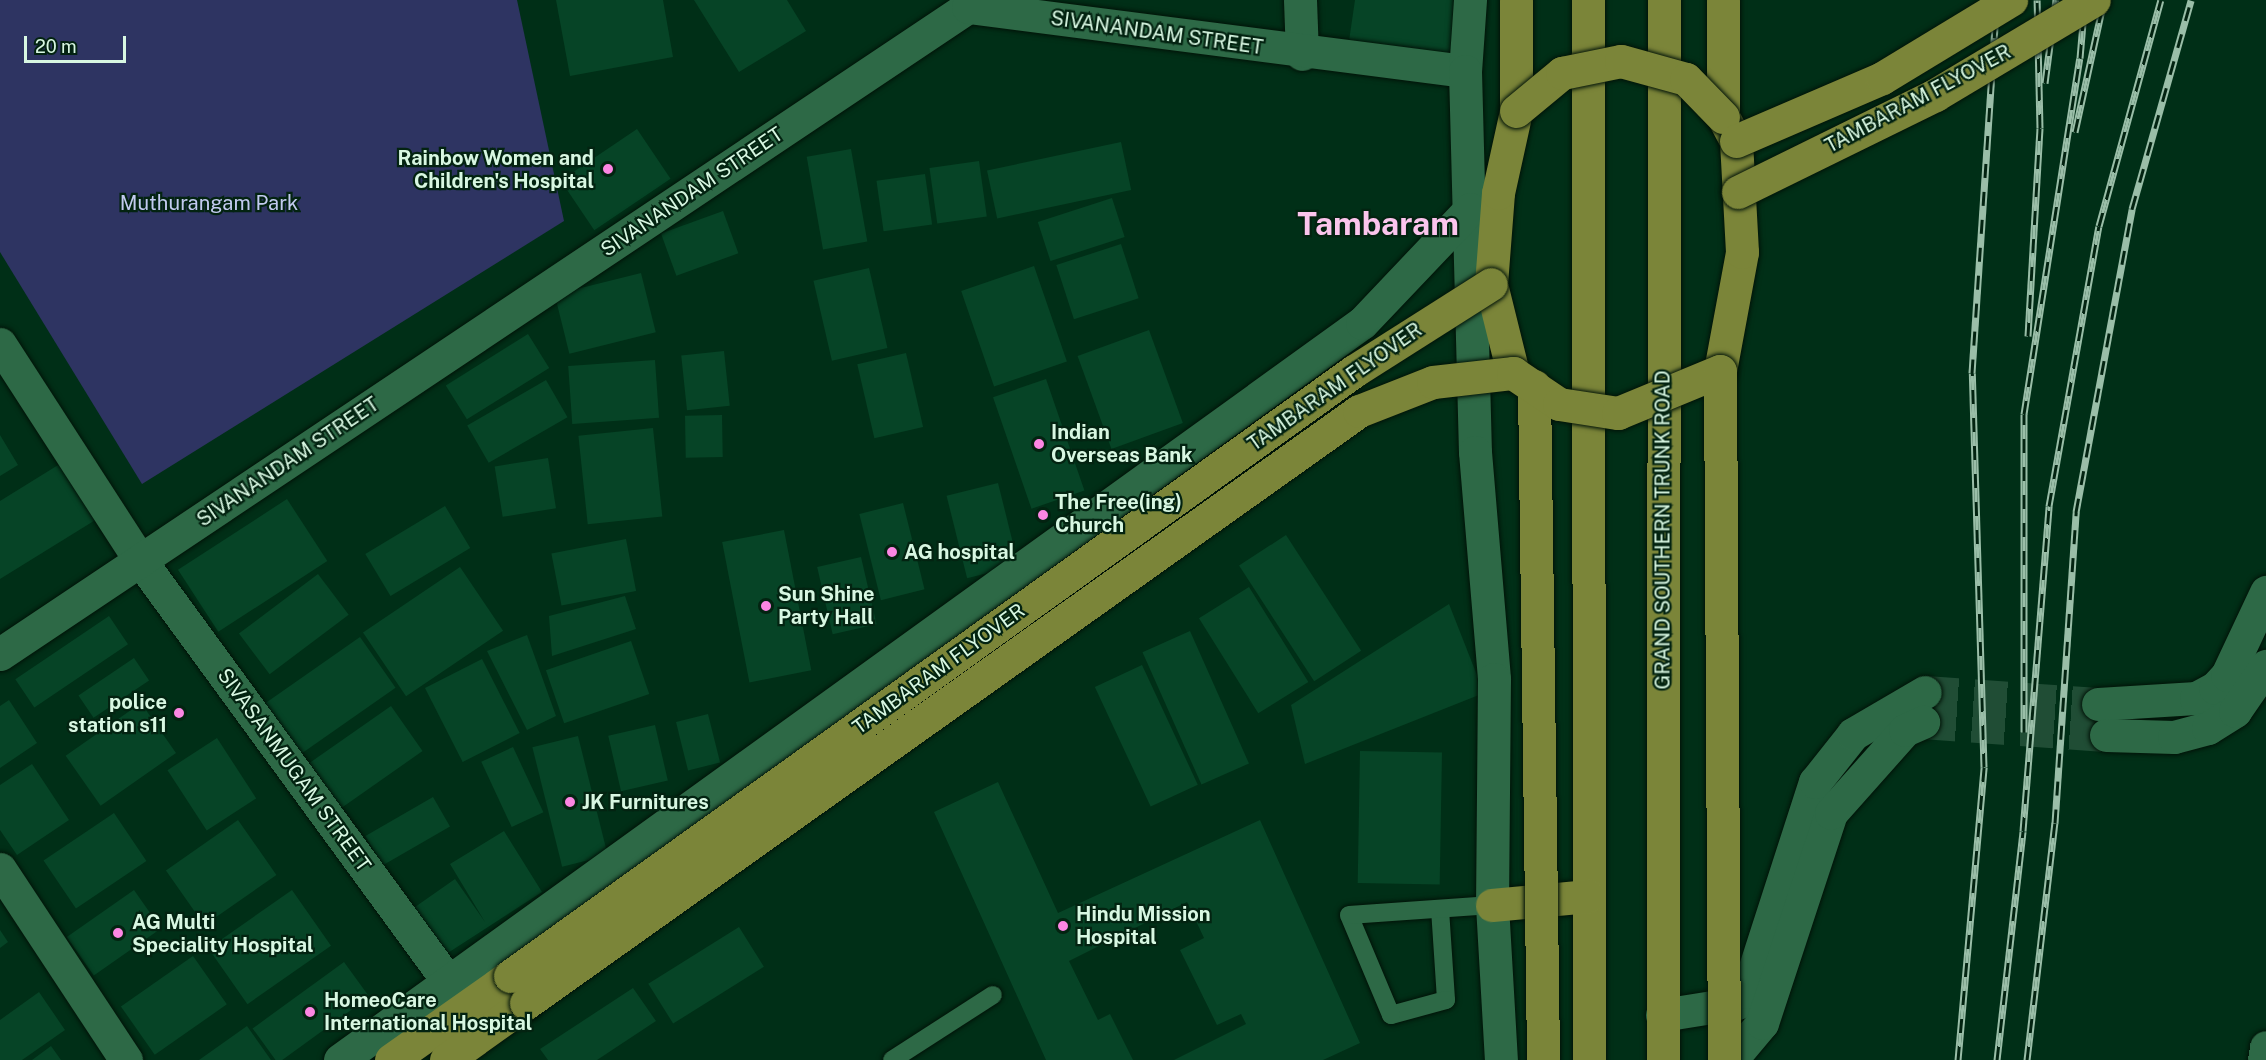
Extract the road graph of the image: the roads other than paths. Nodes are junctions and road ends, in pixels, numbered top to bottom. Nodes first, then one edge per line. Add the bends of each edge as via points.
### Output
1 (1300, 0) edge
2 (1470, 0) edge
3 (1516, 0) edge
4 (1587, 0) edge
5 (1664, 0) edge
6 (1723, 0) edge
7 (2011, 0) edge
8 (2094, 0) edge
9 (968, 4) edge
10 (1302, 54) junction
11 (1465, 70) junction
12 (1516, 111) junction
13 (1730, 129) junction
14 (1738, 192) junction
15 (1470, 209) junction
16 (1491, 284) junction
17 (0, 344) edge
18 (1720, 371) junction
19 (1523, 379) junction
20 (140, 560) junction
21 (2266, 592) edge
22 (0, 654) edge
23 (2266, 666) edge
24 (2098, 704) tunnel mouth
25 (2106, 735) tunnel mouth
26 (0, 869) edge
27 (1588, 896) junction
28 (1492, 905) junction
29 (1440, 909) junction
30 (447, 980) junction
31 (993, 995) dead end
32 (1662, 1015) junction
33 (2266, 1047) edge
34 (126, 1060) edge
35 (340, 1060) edge
36 (391, 1060) edge
37 (446, 1060) edge
38 (892, 1060) edge
39 (1501, 1060) edge
40 (1543, 1060) edge
41 (1589, 1060) edge
42 (1663, 1060) edge
43 (1724, 1060) edge
44 (1731, 1060) edge
45 (2264, 1060) edge

1 - 10 street
2 - 11 street
3 - 12 main road
4 - 27 main road
5 - 32 main road, GRAND SOUTHERN TRUNK ROAD
6 - 13 main road
7 - 13 main road, TAMBARAM FLYOVER, bridge via 1882,78
8 - 14 main road, TAMBARAM FLYOVER, bridge via 1935,95
9 - 10 street, SIVANANDAM STREET
9 - 20 street, SIVANANDAM STREET
10 - 11 street, SIVANANDAM STREET
11 - 15 street
12 - 13 main road, bridge via 1562,73 1621,61 1686,79
12 - 16 main road via 1498,193
13 - 14 main road
14 - 18 main road via 1742,252
15 - 28 street via 1475,452 1494,679
15 - 30 street via 1362,323
16 - 19 main road
16 - 36 main road, TAMBARAM FLYOVER, bridge via 1354,371
17 - 20 street, SIVASANMUGAM STREET
18 - 19 main road, bridge via 1618,413 1559,404
18 - 43 main road, bridge
19 - 37 main road, TAMBARAM FLYOVER, bridge via 1433,382 1359,411
19 - 40 main road, bridge
20 - 22 street, SIVANANDAM STREET
20 - 30 street, SIVASANMUGAM STREET
21 - 24 street via 2227,675 2215,688 2196,698
23 - 25 street via 2235,711 2208,728 2174,738
26 - 34 street
27 - 28 main road
27 - 41 main road
28 - 29 lane
28 - 39 street
29 - 29 lane via 1349,915 1391,1015 1446,1000
30 - 35 street
31 - 38 lane
32 - 42 main road, GRAND SOUTHERN TRUNK ROAD
32 - 44 street via 1737,1003 1747,992 1815,782 1853,734 1924,707 1831,813 1762,1023
33 - 45 street

